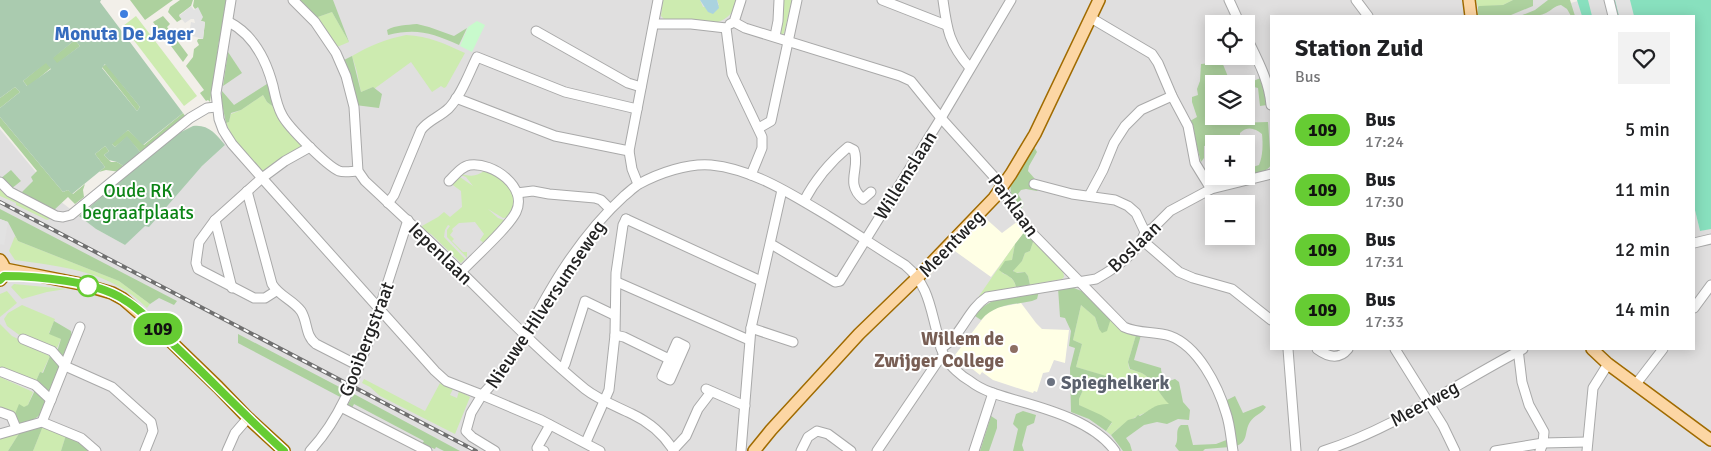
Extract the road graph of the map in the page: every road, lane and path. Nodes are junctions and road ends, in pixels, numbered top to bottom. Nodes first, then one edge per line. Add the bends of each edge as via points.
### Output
1 (231, 0) edge
2 (292, 0) edge
3 (658, 0) edge
4 (740, 0) edge
5 (779, 0) edge
6 (797, 0) edge
7 (882, 0) edge
8 (943, 0) edge
9 (1012, 0) edge
10 (1099, 0) edge
11 (1229, 0) edge
12 (1356, 0) edge
13 (1468, 0) edge
14 (1609, 0) edge
15 (1236, 15) edge
16 (1367, 15) edge
17 (1471, 15) edge
18 (1613, 15) edge
19 (1091, 18) junction
20 (229, 22) junction
21 (734, 22) junction
22 (654, 24) junction
23 (946, 25) junction
24 (726, 28) junction
25 (536, 31) dead end
26 (776, 36) junction
27 (788, 40) junction
28 (1255, 52) edge
29 (970, 68) junction
30 (1268, 76) edge
31 (641, 87) junction
32 (1270, 91) edge
33 (1172, 96) junction
34 (456, 98) junction
35 (216, 107) junction
36 (637, 109) junction
37 (941, 118) junction
38 (759, 128) junction
39 (310, 146) junction
40 (629, 151) junction
41 (358, 171) junction
42 (1270, 174) edge
43 (751, 175) junction
44 (262, 178) junction
45 (449, 181) dead end
46 (0, 182) edge
47 (638, 184) junction
48 (1034, 184) dead end
49 (1002, 188) junction
50 (1211, 189) junction
51 (782, 190) junction
52 (247, 191) junction
53 (871, 192) dead end
54 (517, 193) junction
55 (1089, 196) junction
56 (804, 201) junction
57 (388, 202) junction
58 (613, 206) junction
59 (626, 219) junction
60 (215, 220) junction
61 (408, 220) junction
62 (1143, 236) junction
63 (865, 239) junction
64 (1711, 239) edge
65 (770, 244) junction
66 (1695, 244) edge
67 (2, 271) edge
68 (461, 272) junction
69 (918, 277) junction
70 (761, 281) junction
71 (617, 282) junction
72 (1079, 282) junction
73 (1711, 285) edge
74 (232, 288) junction
75 (276, 291) junction
76 (1707, 298) edge
77 (1695, 307) edge
78 (380, 309) junction
79 (614, 315) junction
80 (1270, 319) edge
81 (80, 328) dead end
82 (751, 328) junction
83 (525, 335) junction
84 (615, 335) junction
85 (23, 339) dead end
86 (750, 340) junction
87 (792, 342) dead end
88 (1288, 350) edge
89 (1319, 350) edge
90 (1347, 350) edge
91 (1396, 350) edge
92 (1518, 350) edge
93 (1520, 350) edge
94 (1593, 350) edge
95 (1662, 350) edge
96 (943, 352) junction
97 (669, 359) dead end
98 (1608, 364) junction
99 (65, 366) junction
100 (359, 366) junction
101 (562, 368) junction
102 (2, 372) dead end
103 (1636, 384) junction
104 (992, 394) junction
105 (482, 395) junction
106 (51, 400) junction
107 (605, 402) junction
108 (1428, 402) junction
109 (744, 406) junction
110 (340, 407) junction
111 (0, 412) edge
112 (248, 418) junction
113 (42, 422) junction
114 (550, 425) junction
115 (16, 428) junction
116 (0, 434) edge
117 (1711, 440) edge
118 (586, 442) junction
119 (1587, 446) edge
120 (1542, 447) edge
121 (1347, 448) edge
122 (673, 450) edge
123 (96, 451) edge
124 (145, 451) edge
125 (227, 451) edge
126 (284, 451) edge
127 (310, 451) edge
128 (427, 451) edge
129 (495, 451) edge
130 (544, 451) edge
131 (600, 451) edge
132 (742, 451) edge
133 (754, 451) edge
134 (801, 451) edge
135 (851, 451) edge
136 (877, 451) edge
137 (974, 451) edge
138 (1115, 451) edge
139 (1233, 451) edge
140 (1296, 451) edge
141 (1323, 451) edge
142 (1455, 451) edge
143 (1495, 451) edge

1 - 20 street, Nieuwe Hilversumseweg
2 - 41 street via 315,22 336,53 346,76 354,107
3 - 22 street
4 - 21 street
5 - 26 street
6 - 27 street
7 - 23 street
8 - 23 street
9 - 29 street, Willemslaan
10 - 19 main road, Meentweg
11 - 15 street
12 - 16 street
13 - 17 main road
14 - 18 street
19 - 33 street via 1152,54
19 - 49 main road, Meentweg via 1035,134
20 - 35 street, Nieuwe Hilversumseweg
20 - 39 street via 252,40 261,53 282,116
21 - 24 street
21 - 26 street, Parklaan
22 - 24 street
22 - 31 street
23 - 29 street via 958,54
24 - 38 street via 732,74
25 - 31 street via 628,83
26 - 27 street, Parklaan
27 - 37 street, Parklaan via 911,81
27 - 38 street via 771,121
28 - 30 street
29 - 37 street, Willemslaan
30 - 32 street
31 - 36 street
33 - 50 street via 1188,126 1195,163
33 - 55 street via 1141,110 1125,126
34 - 36 street via 477,57 565,92
34 - 40 street via 555,136
34 - 57 street via 448,109 421,130 394,195
35 - 44 street, Nieuwe Hilversumseweg via 223,130 232,144
35 - 46 street via 207,108 190,118 71,215 56,216 14,194
36 - 40 street
37 - 49 street, Parklaan
37 - 63 street, Willemslaan
38 - 43 street via 762,148
39 - 41 street via 341,172
39 - 44 street
40 - 47 street
41 - 57 street, Iepenlaan
42 - 50 street, Boslaan
43 - 47 street, Nieuwe Hilversumseweg via 710,165 666,172
43 - 51 street, Nieuwe Hilversumseweg
44 - 52 street
44 - 78 street, Nieuwe Hilversumseweg
45 - 54 street via 468,165 478,165 505,176
47 - 58 street, Nieuwe Hilversumseweg
48 - 55 street
49 - 69 main road, Meentweg
49 - 72 street, Parklaan via 1030,230
50 - 62 street, Boslaan via 1170,210
51 - 56 street, Nieuwe Hilversumseweg
51 - 65 street
52 - 60 street
52 - 75 street
53 - 56 street via 863,199 856,194 853,186 856,155 848,147 814,181
54 - 58 street via 532,191 595,198
54 - 68 street via 519,202 510,221
55 - 62 street via 1115,200 1128,206 1136,213
56 - 63 street, Nieuwe Hilversumseweg
57 - 61 street, Iepenlaan
58 - 59 street
58 - 83 street, Nieuwe Hilversumseweg via 564,268
59 - 70 street
59 - 71 street
60 - 74 street
60 - 74 street via 199,242 196,267
61 - 68 street, Iepenlaan
61 - 78 street, Gooibergstraat
62 - 72 street, Boslaan via 1111,270 1096,279
62 - 80 street via 1179,272 1232,289
63 - 65 street, Willemslaan via 840,281 834,282
63 - 69 street, Nieuwe Hilversumseweg
64 - 66 street
65 - 70 street
67 - 112 main road via 81,284 123,299
68 - 83 street, Iepenlaan
69 - 96 street via 930,305
69 - 133 main road, Meentweg via 859,334
70 - 82 street
71 - 79 street
71 - 86 street
72 - 96 street, Boslaan via 987,296 978,302
72 - 139 street, Parklaan via 1124,327 1170,336 1196,355 1214,380 1227,414
73 - 76 street
74 - 75 street via 260,299
75 - 100 street via 302,312 310,339
76 - 77 street
78 - 100 street, Gooibergstraat
78 - 105 street, Nieuwe Hilversumseweg via 446,381
79 - 84 street
79 - 101 street via 585,301
81 - 99 street
82 - 86 street
82 - 87 street
83 - 101 street, Iepenlaan
83 - 105 street, Nieuwe Hilversumseweg via 498,377
84 - 97 street
84 - 107 street
85 - 99 street via 52,351
86 - 109 street
88 - 140 street
89 - 90 street via 1336,357
91 - 108 street
92 - 108 street, Meerweg
93 - 120 street via 1522,382 1544,432
94 - 98 main road
95 - 103 street
96 - 104 street via 968,380
96 - 136 street, Boslaan
98 - 103 main road
98 - 119 street via 1593,388
99 - 106 street
99 - 124 street via 112,387 151,422 152,431
100 - 110 street, Gooibergstraat via 354,383
101 - 107 street, Iepenlaan
102 - 106 street via 35,385
103 - 117 main road
104 - 137 street
104 - 138 street via 1086,425
105 - 114 street
105 - 129 street via 466,431
106 - 113 street
107 - 118 street
107 - 122 street, Iepenlaan via 652,426
108 - 121 street, Meerweg
108 - 142 street
109 - 122 street via 708,391 686,436
109 - 132 street
110 - 127 street, Gooibergstraat via 328,430
110 - 128 street
111 - 115 street via 11,416
112 - 125 street via 234,433
112 - 126 main road
113 - 115 street
113 - 123 street via 81,438
114 - 118 street
114 - 130 street via 538,448
115 - 116 street
118 - 131 street
119 - 120 street
120 - 143 street
121 - 141 street, Meerweg
134 - 135 street via 808,437 817,431 828,434

